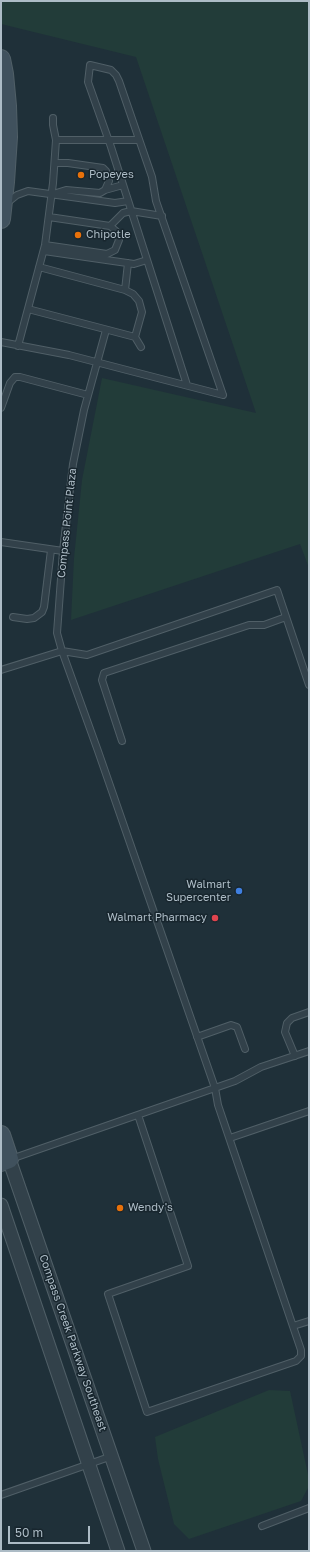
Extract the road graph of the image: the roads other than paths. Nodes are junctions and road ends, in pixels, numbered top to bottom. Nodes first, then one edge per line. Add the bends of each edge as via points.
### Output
1 (1, 59) edge
2 (53, 118) dead end
3 (56, 140) junction
4 (108, 140) junction
5 (139, 140) junction
6 (55, 163) junction
7 (123, 185) junction
8 (105, 190) junction
9 (52, 194) junction
10 (128, 201) junction
11 (131, 211) junction
12 (2, 213) edge
13 (162, 216) junction
14 (49, 217) junction
15 (110, 226) junction
16 (44, 248) junction
17 (147, 260) junction
18 (128, 263) junction
19 (39, 267) junction
20 (125, 290) junction
21 (28, 308) junction
22 (106, 330) junction
23 (135, 337) junction
24 (1, 342) edge
25 (18, 346) junction
26 (141, 347) dead end
27 (98, 362) junction
28 (187, 385) junction
29 (88, 395) junction
30 (1, 408) edge
31 (1, 542) edge
32 (51, 550) junction
33 (64, 551) junction
34 (13, 617) dead end
35 (286, 617) junction
36 (62, 651) junction
37 (1, 670) edge
38 (309, 685) edge
39 (122, 741) dead end
40 (309, 1012) edge
41 (197, 1037) junction
42 (245, 1049) dead end
43 (309, 1051) edge
44 (295, 1056) junction
45 (215, 1088) junction
46 (309, 1111) edge
47 (138, 1115) junction
48 (1, 1135) edge
49 (230, 1138) junction
50 (5, 1161) edge
51 (1, 1205) edge
52 (309, 1321) edge
53 (293, 1326) junction
54 (112, 1456) junction
55 (88, 1464) junction
56 (1, 1495) edge
57 (309, 1508) edge
58 (262, 1526) dead end
59 (118, 1551) edge
60 (144, 1551) edge

1 - 12 street via 8,106
2 - 3 lane
3 - 4 lane
3 - 6 lane
4 - 5 lane
4 - 5 lane via 88,82 90,65 111,70 116,75
4 - 7 lane
5 - 13 lane
6 - 8 lane via 103,168 109,181
6 - 9 lane
7 - 8 lane
7 - 10 lane
8 - 9 lane via 94,193 66,190
9 - 10 lane via 115,203
9 - 12 lane via 28,191 11,199
9 - 14 lane
10 - 11 lane
11 - 13 lane
11 - 15 lane via 123,214
11 - 17 lane
13 - 28 lane via 223,395
14 - 15 lane
14 - 16 lane
15 - 16 lane via 116,231 119,240 116,250 107,254
16 - 18 lane
16 - 19 lane
17 - 18 lane
17 - 28 lane
18 - 20 lane
19 - 20 lane
19 - 21 lane
20 - 23 lane via 136,297 142,307
21 - 22 lane
21 - 25 lane
22 - 23 lane
22 - 27 lane, Compass Point Plaza
23 - 26 lane
24 - 25 lane
25 - 27 lane via 40,348
27 - 28 lane
27 - 29 lane, Compass Point Plaza
29 - 30 lane via 15,377 10,383
29 - 33 lane, Compass Point Plaza via 73,464
31 - 32 lane
32 - 33 lane
32 - 34 lane via 42,612 34,618
33 - 36 lane, Compass Point Plaza via 57,633
35 - 36 lane via 277,590 87,655
35 - 38 lane
35 - 39 lane via 264,624 249,624 104,673 102,680
36 - 37 lane
36 - 41 lane, Compass Point Plaza
40 - 44 lane via 292,1018 287,1023 285,1032
41 - 42 lane via 231,1025 237,1027
41 - 45 lane, Compass Point Plaza
43 - 44 lane
44 - 45 lane via 261,1067
45 - 47 lane
45 - 49 lane, Compass Point Plaza via 218,1105
46 - 49 lane
47 - 50 lane
47 - 53 lane, Compass Point Plaza via 188,1266 108,1294 147,1412 296,1361 301,1356 301,1350
48 - 50 street, Compass Creek Parkway Southeast
49 - 53 lane, Compass Point Plaza
50 - 54 street, Compass Creek Parkway Southeast
51 - 55 street
52 - 53 lane
54 - 55 lane
54 - 60 street, Compass Creek Parkway Southeast
55 - 56 lane
55 - 59 street
57 - 58 lane

